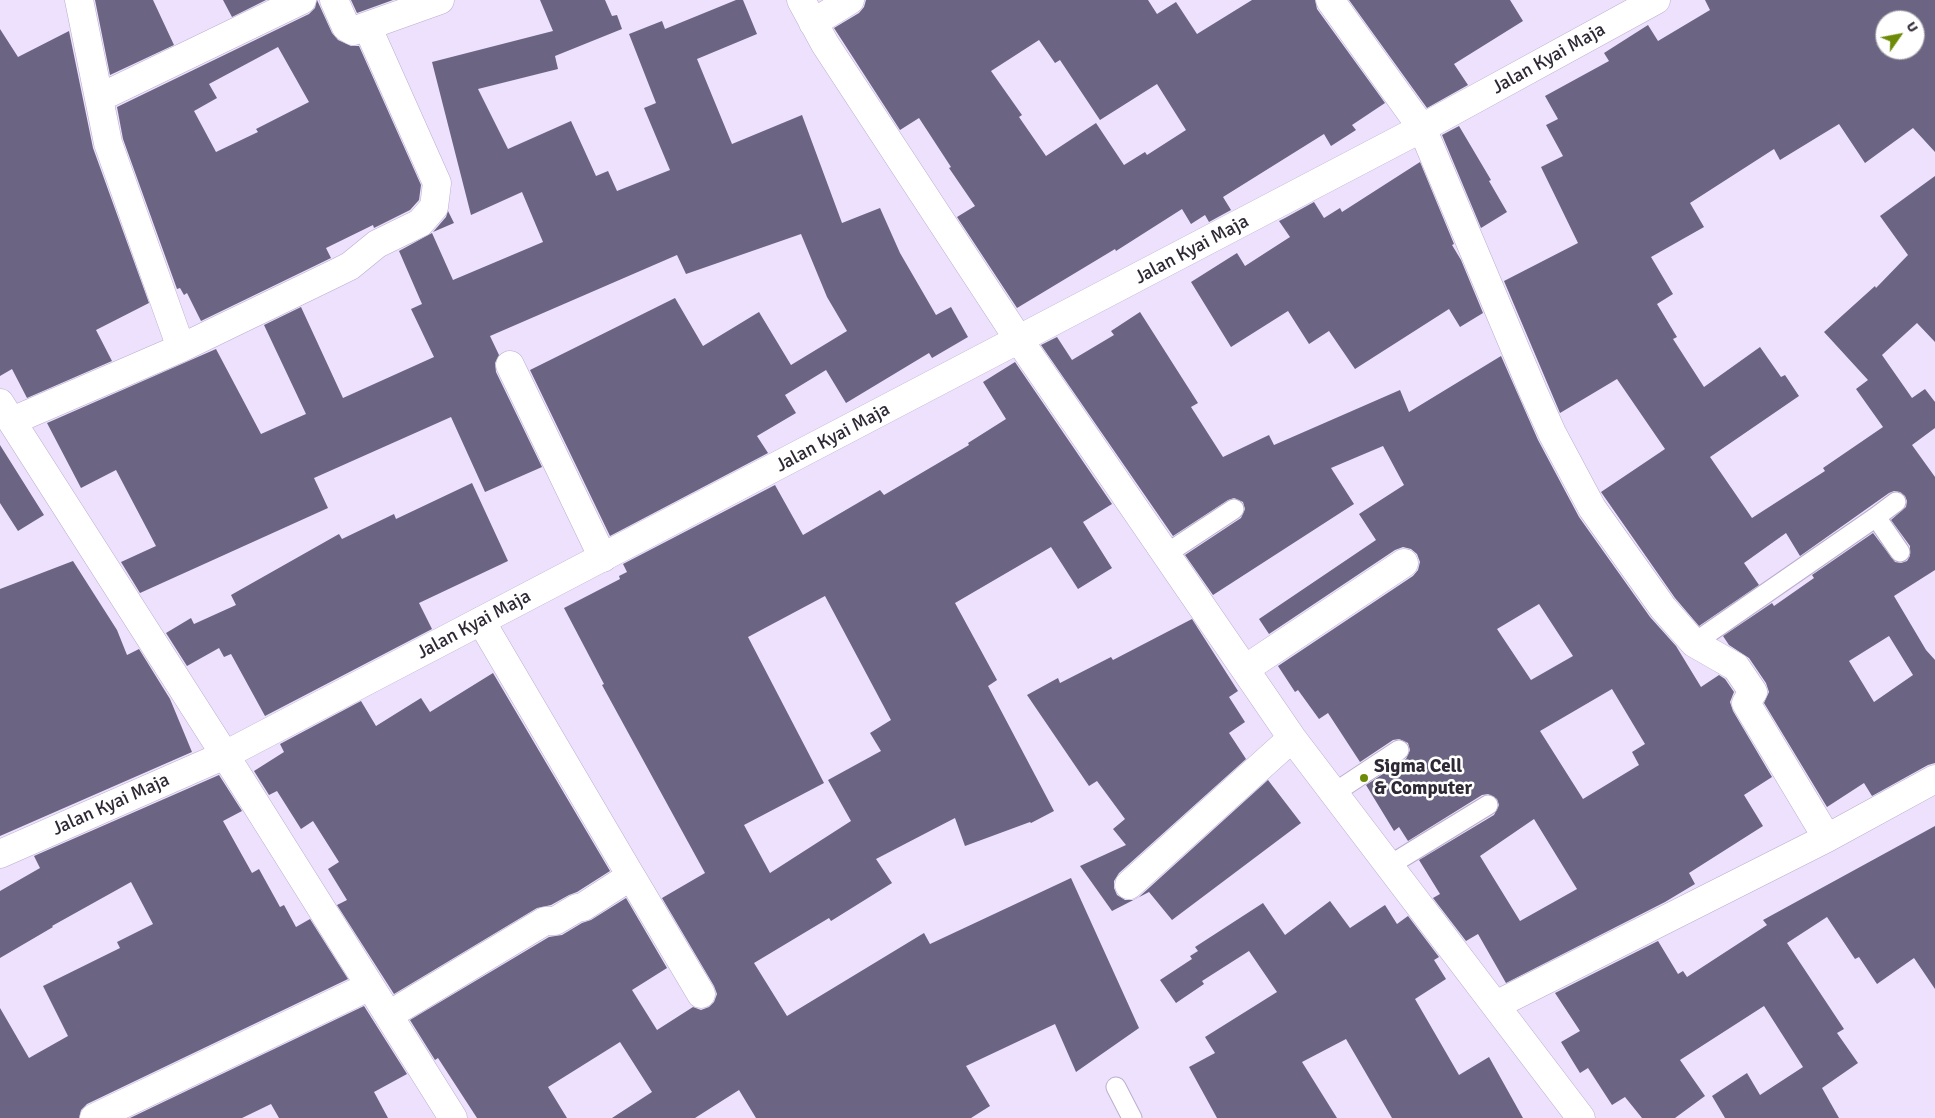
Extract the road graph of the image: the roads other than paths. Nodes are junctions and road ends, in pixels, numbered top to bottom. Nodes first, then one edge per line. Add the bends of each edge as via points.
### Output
1 (79, 0) edge
2 (302, 0) edge
3 (334, 0) edge
4 (440, 0) edge
5 (850, 0) edge
6 (1330, 0) edge
7 (1656, 0) edge
8 (807, 11) edge
9 (367, 26) junction
10 (99, 98) junction
11 (1422, 128) junction
12 (1019, 340) junction
13 (181, 348) junction
14 (510, 365) dead end
15 (6, 412) edge
16 (1896, 502) dead end
17 (1234, 509) dead end
18 (1876, 516) junction
19 (1900, 552) dead end
20 (1166, 554) junction
21 (603, 558) junction
22 (1404, 563) dead end
23 (481, 621) junction
24 (1694, 643) junction
25 (1246, 669) junction
26 (1292, 738) junction
27 (1399, 750) dead end
28 (225, 755) junction
29 (1935, 779) edge
30 (1334, 793) junction
31 (1488, 805) dead end
32 (1827, 838) junction
33 (0, 854) edge
34 (1390, 865) junction
35 (631, 876) junction
36 (1129, 884) dead end
37 (370, 986) junction
38 (701, 994) dead end
39 (1496, 1005) junction
40 (388, 1015) junction
41 (1116, 1087) dead end
42 (1569, 1115) edge
43 (94, 1118) edge
44 (454, 1118) edge
45 (1132, 1118) edge

1 - 10 street
2 - 10 street
3 - 9 street via 349,30
4 - 9 street
5 - 8 street
6 - 11 street
7 - 11 street, Jalan Kyai Maja
8 - 12 street via 825,44
9 - 13 street via 437,184 434,207 420,223 378,244 350,266
10 - 13 street via 108,143
11 - 12 street, Jalan Kyai Maja
11 - 24 street via 1552,433 1592,508 1663,608
12 - 20 street
12 - 21 street, Jalan Kyai Maja
13 - 15 street
14 - 21 street
15 - 28 street
16 - 18 lane
17 - 20 lane
18 - 19 lane
18 - 24 lane
20 - 25 street
21 - 23 street, Jalan Kyai Maja
22 - 25 street
23 - 28 street, Jalan Kyai Maja
23 - 35 street
24 - 32 street via 1736,667 1753,692 1746,704
25 - 26 street
26 - 30 street
26 - 36 street
27 - 30 lane
28 - 33 street, Jalan Kyai Maja
28 - 37 street
29 - 32 street
30 - 34 street
31 - 34 lane
32 - 39 street
34 - 39 street
35 - 38 street
35 - 40 street via 583,907 555,921 546,921
37 - 40 street
37 - 43 street
39 - 42 street
40 - 44 street
41 - 45 lane

